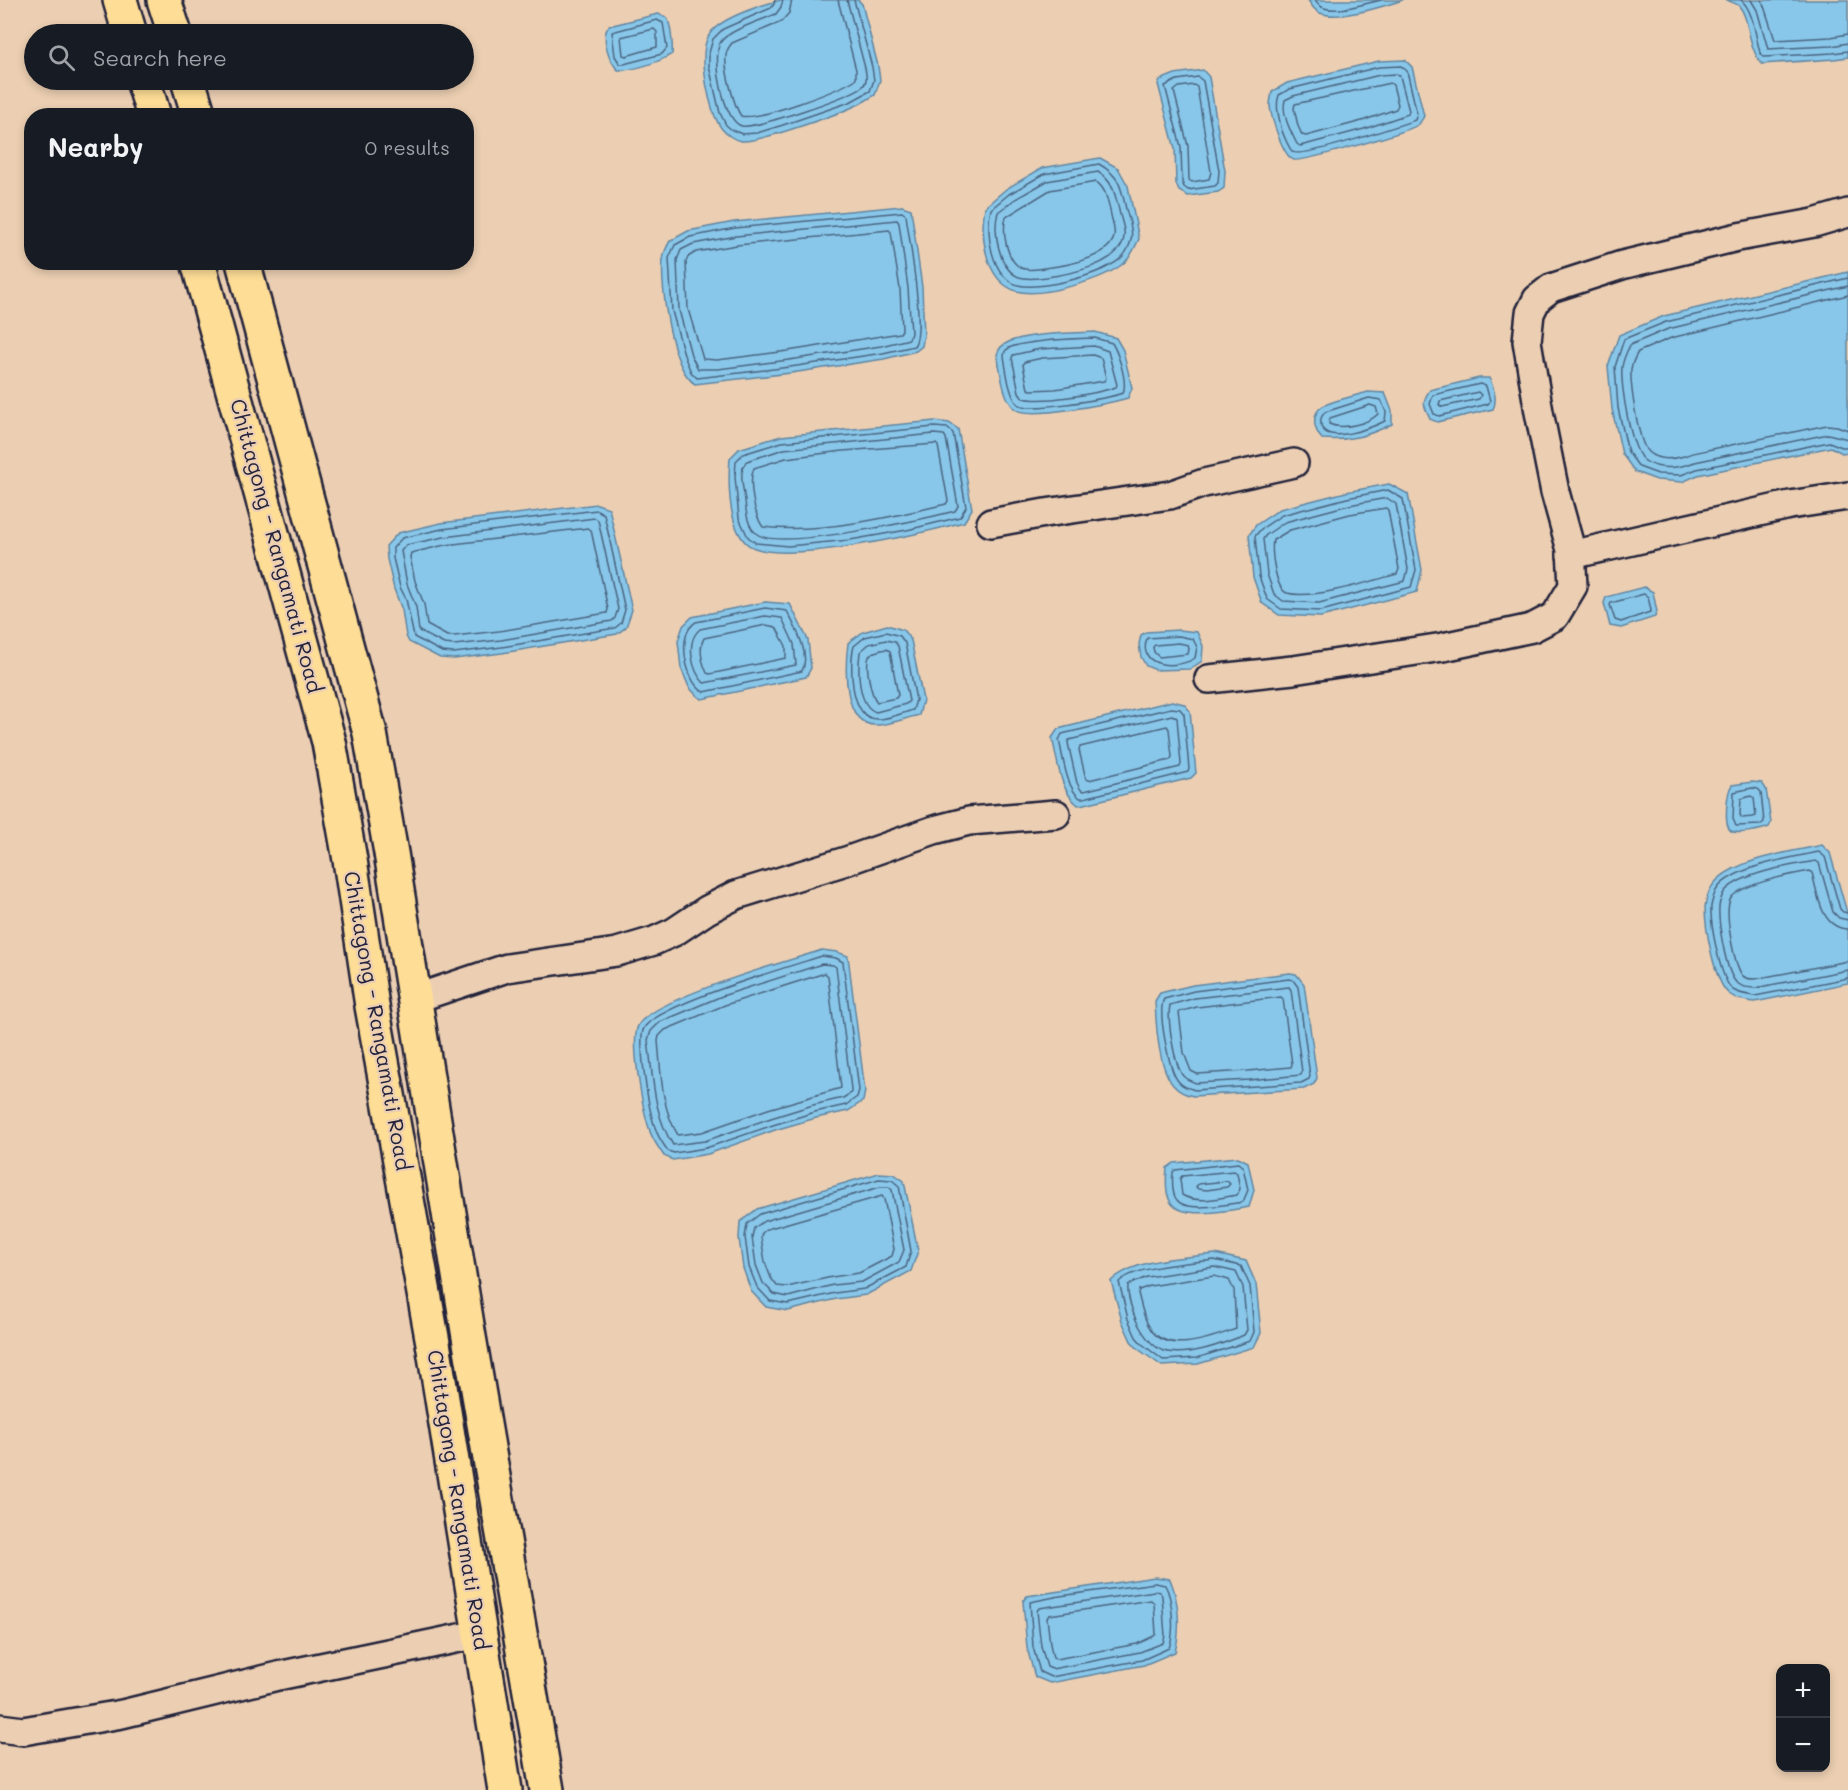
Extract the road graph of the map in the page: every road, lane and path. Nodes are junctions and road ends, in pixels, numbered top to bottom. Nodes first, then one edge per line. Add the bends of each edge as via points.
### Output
1 (120, 0) edge
2 (165, 0) edge
3 (127, 24) edge
4 (172, 24) edge
5 (147, 90) edge
6 (191, 90) edge
7 (152, 108) edge
8 (197, 108) edge
9 (1848, 213) edge
10 (200, 270) edge
11 (245, 270) edge
12 (1294, 463) dead end
13 (1848, 496) edge
14 (991, 523) dead end
15 (1571, 555) junction
16 (1209, 679) dead end
17 (1056, 814) dead end
18 (414, 999) junction
19 (479, 1634) junction
20 (0, 1728) edge
21 (505, 1790) edge
22 (547, 1790) edge

1 - 3 highway
2 - 4 highway
5 - 7 highway
6 - 8 highway
9 - 15 street via 1622,266 1551,288 1537,299 1530,313 1527,341
10 - 19 highway, Chittagong - Rangamati Road via 329,742
11 - 18 highway, Chittagong - Rangamati Road via 370,734
12 - 14 street via 1204,483 1170,495
13 - 15 street via 1790,505
15 - 16 street via 1573,586 1555,616 1532,628 1432,649
17 - 18 street via 969,821 934,830 736,895 654,941 617,952 507,968
18 - 22 highway, Chittagong - Rangamati Road
19 - 20 street via 122,1714 23,1731
19 - 21 highway, Chittagong - Rangamati Road

